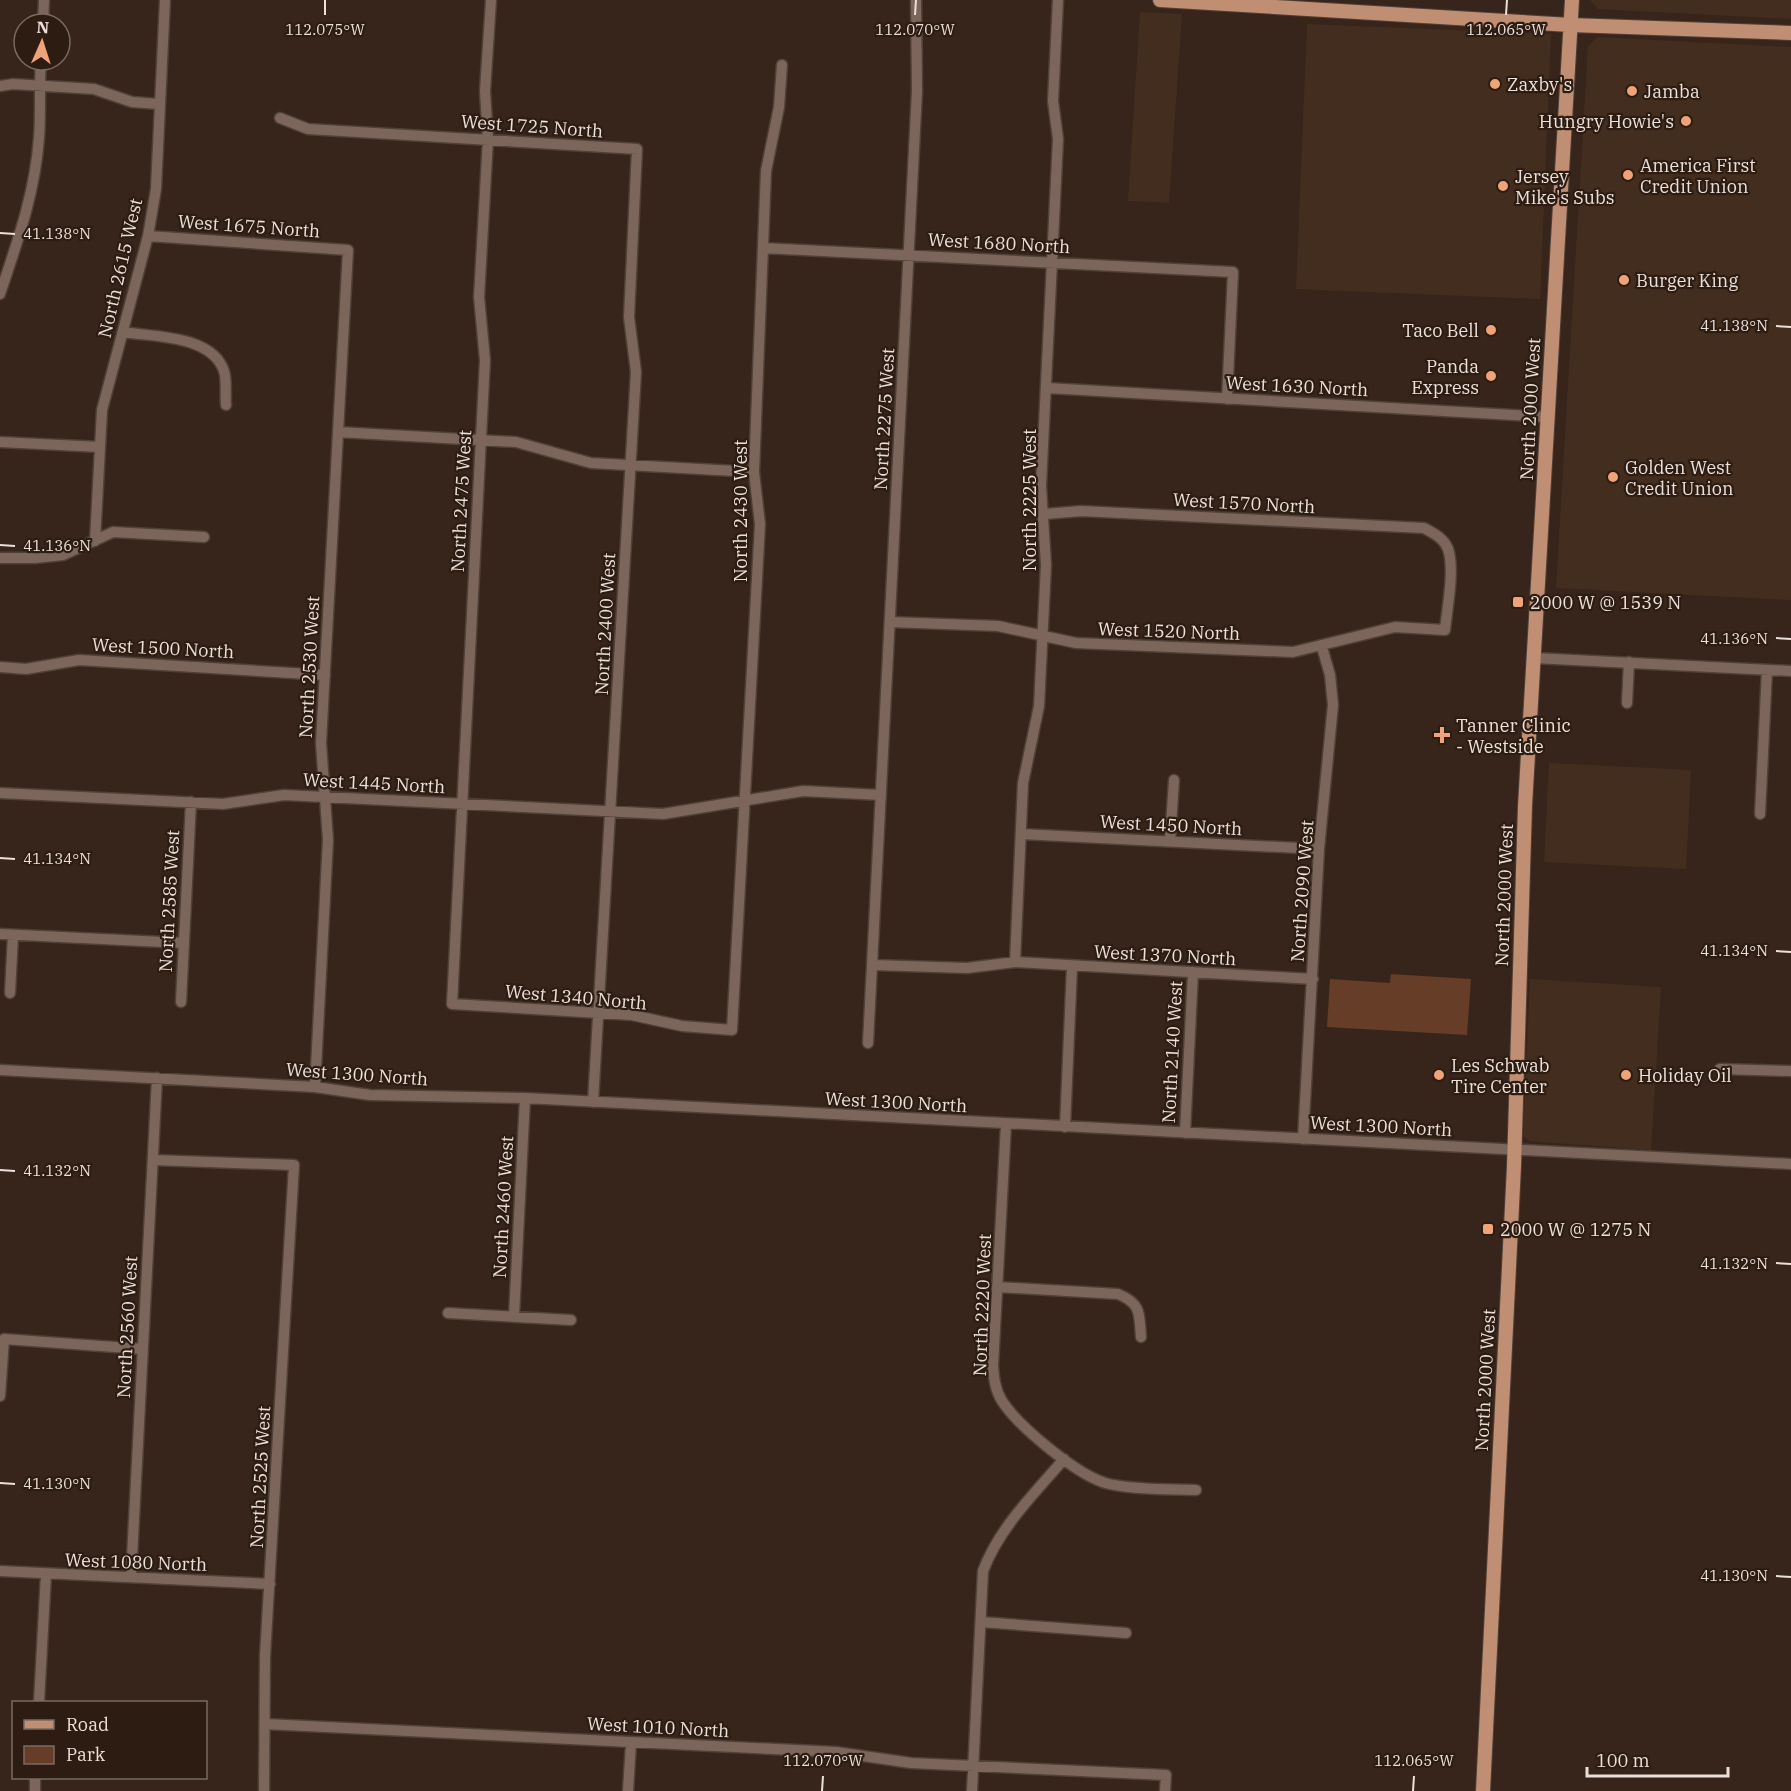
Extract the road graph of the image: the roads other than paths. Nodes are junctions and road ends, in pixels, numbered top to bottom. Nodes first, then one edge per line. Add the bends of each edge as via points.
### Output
1 (165, 0) edge
2 (491, 0) edge
3 (916, 0) edge
4 (1058, 0) edge
5 (1160, 0) edge
6 (1572, 0) edge
7 (1571, 25) junction
8 (1791, 33) edge
9 (782, 65) dead end
10 (40, 72) edge
11 (39, 85) junction
12 (0, 86) edge
13 (158, 104) junction
14 (280, 118) dead end
15 (488, 139) junction
16 (637, 149) joint
17 (148, 236) junction
18 (763, 248) junction
19 (348, 250) joint
20 (908, 255) junction
21 (1053, 263) junction
22 (0, 294) edge
23 (123, 332) junction
24 (1047, 388) junction
25 (1227, 399) junction
26 (225, 405) dead end
27 (1546, 417) junction
28 (338, 432) junction
29 (481, 440) junction
30 (0, 442) edge
31 (100, 447) junction
32 (630, 465) junction
33 (754, 472) junction
34 (1045, 514) junction
35 (204, 537) dead end
36 (94, 541) junction
37 (0, 558) edge
38 (890, 622) junction
39 (1445, 630) joint
40 (1043, 638) junction
41 (1322, 647) junction
42 (1534, 658) junction
43 (1629, 662) junction
44 (0, 667) edge
45 (1767, 669) junction
46 (1791, 671) edge
47 (325, 675) junction
48 (1627, 703) dead end
49 (1174, 780) dead end
50 (0, 793) edge
51 (881, 795) junction
52 (324, 797) junction
53 (745, 800) junction
54 (191, 802) junction
55 (462, 803) junction
56 (611, 811) junction
57 (1760, 814) dead end
58 (1021, 834) junction
59 (1170, 841) junction
60 (1319, 849) junction
61 (0, 934) edge
62 (13, 935) junction
63 (183, 943) junction
64 (1015, 962) junction
65 (873, 965) junction
66 (1072, 967) junction
67 (1193, 972) junction
68 (1313, 979) junction
69 (10, 993) dead end
70 (181, 1002) dead end
71 (452, 1004) joint
72 (599, 1014) junction
73 (732, 1030) joint
74 (868, 1043) dead end
75 (1720, 1069) dead end
76 (0, 1070) edge
77 (1791, 1071) edge
78 (157, 1078) junction
79 (315, 1087) junction
80 (525, 1098) junction
81 (593, 1102) junction
82 (1006, 1124) junction
83 (1065, 1127) junction
84 (1185, 1133) junction
85 (1303, 1139) junction
86 (1514, 1149) junction
87 (154, 1160) junction
88 (1791, 1164) edge
89 (997, 1287) junction
90 (448, 1313) dead end
91 (514, 1316) junction
92 (571, 1320) dead end
93 (1140, 1337) dead end
94 (142, 1348) junction
95 (0, 1396) edge
96 (1064, 1459) junction
97 (1196, 1490) dead end
98 (0, 1571) edge
99 (46, 1574) junction
100 (131, 1577) junction
101 (270, 1584) junction
102 (981, 1622) junction
103 (1126, 1633) dead end
104 (39, 1701) edge
105 (265, 1724) junction
106 (631, 1743) junction
107 (973, 1766) junction
108 (264, 1791) edge
109 (628, 1791) edge
110 (972, 1791) edge
111 (1165, 1791) edge
112 (1483, 1791) edge

1 - 13 street, North 2615 West
2 - 15 street, North 2475 West via 485,91
3 - 20 street, North 2275 West via 917,91
4 - 21 street, North 2225 West via 1053,101 1058,139
5 - 7 main road
6 - 7 main road, North 2000 West
7 - 8 main road
7 - 27 main road, North 2000 West
9 - 18 street, North 2430 West via 779,106 766,171
10 - 11 street
11 - 12 street
11 - 13 street via 94,89 132,102
11 - 22 street via 34,179
13 - 17 street, North 2615 West via 156,189
14 - 15 street, West 1725 North via 308,129
15 - 16 street, West 1725 North
15 - 29 street, North 2475 West via 479,297 485,360
16 - 32 street, North 2400 West via 630,317 636,372
17 - 19 street, West 1675 North
17 - 23 street, North 2615 West
18 - 20 street, West 1680 North
18 - 33 street, North 2430 West
19 - 28 street, North 2530 West
20 - 21 street, West 1680 North
20 - 38 street, North 2275 West
21 - 24 street, North 2225 West
21 - 25 street, West 1680 North via 1233,272
23 - 26 street via 189,343 210,351 224,371
23 - 31 street, North 2615 West via 102,410
24 - 25 street, West 1630 North
24 - 34 street, North 2225 West via 1041,486
25 - 27 street, West 1630 North
27 - 42 main road, North 2000 West
28 - 29 street
28 - 47 street, North 2530 West
29 - 32 street via 516,442 591,463
29 - 55 street, North 2475 West
30 - 31 street
31 - 36 street, North 2615 West
32 - 33 street
32 - 56 street, North 2400 West
33 - 53 street, North 2430 West via 760,524
34 - 39 street, West 1570 North via 1081,511 1424,528 1439,536 1448,549
34 - 40 street, North 2225 West
35 - 36 street via 113,532
36 - 37 street via 63,555
38 - 40 street, West 1520 North via 998,626
38 - 51 street, North 2275 West
39 - 41 street, West 1520 North via 1395,627
40 - 41 street, West 1520 North via 1076,643 1293,652
40 - 58 street, North 2225 West via 1039,706 1023,783
41 - 60 street, North 2090 West via 1334,705
42 - 43 street
42 - 86 main road, North 2000 West
43 - 45 street
43 - 48 street
44 - 47 street, West 1500 North via 26,669 79,660
45 - 46 street
45 - 57 street
47 - 52 street, North 2530 West via 321,743
49 - 59 street
50 - 54 street, West 1445 North
51 - 53 street via 803,792
51 - 65 street, North 2275 West
52 - 54 street, West 1445 North via 284,795 223,804
52 - 55 street, West 1445 North
52 - 79 street, North 2530 West via 328,840
53 - 56 street, West 1445 North via 688,812
53 - 73 street, North 2430 West
54 - 63 street, North 2585 West
55 - 56 street, West 1445 North
55 - 71 street, North 2475 West
56 - 72 street, North 2400 West
58 - 59 street, West 1450 North
58 - 64 street, North 2225 West
59 - 60 street, West 1450 North
60 - 68 street, North 2090 West
61 - 62 street
62 - 63 street
62 - 69 street
63 - 70 street, North 2585 West
64 - 65 street, West 1370 North via 968,968
64 - 66 street, West 1370 North
65 - 74 street, North 2275 West
66 - 67 street, West 1370 North
66 - 83 street
67 - 68 street, West 1370 North
67 - 84 street, North 2140 West
68 - 85 street, North 2090 West
71 - 72 street, West 1340 North
72 - 73 street, West 1340 North via 633,1015 682,1026
72 - 81 street, North 2400 West
75 - 77 street
76 - 78 street, West 1300 North
78 - 79 street, West 1300 North
78 - 87 street, North 2560 West
79 - 80 street, West 1300 North via 370,1095
80 - 81 street, West 1300 North
80 - 91 street, North 2460 West
81 - 82 street, West 1300 North
82 - 83 street, West 1300 North
82 - 89 street, North 2220 West
83 - 84 street, West 1300 North
84 - 85 street, West 1300 North
85 - 86 street, West 1300 North
86 - 88 street, West 1300 North
86 - 112 main road, North 2000 West
87 - 94 street, North 2560 West
87 - 101 street, North 2525 West via 294,1165
89 - 93 street via 1118,1294 1132,1300 1139,1311
89 - 96 street, North 2220 West via 993,1366 997,1391 1012,1413
90 - 91 street
91 - 92 street
94 - 95 street via 4,1339
94 - 100 street, North 2560 West
96 - 97 street, North 2220 West via 1075,1469 1109,1484
96 - 102 street via 990,1551 983,1571
98 - 99 street, West 1080 North
99 - 100 street, West 1080 North
99 - 104 street
100 - 101 street, West 1080 North
101 - 105 street, North 2525 West
102 - 103 street
102 - 107 street
105 - 106 street, West 1010 North
105 - 108 street, North 2525 West
106 - 107 street, West 1010 North via 836,1752 910,1763
106 - 109 street
107 - 110 street
107 - 111 street, West 1010 North via 1166,1775

